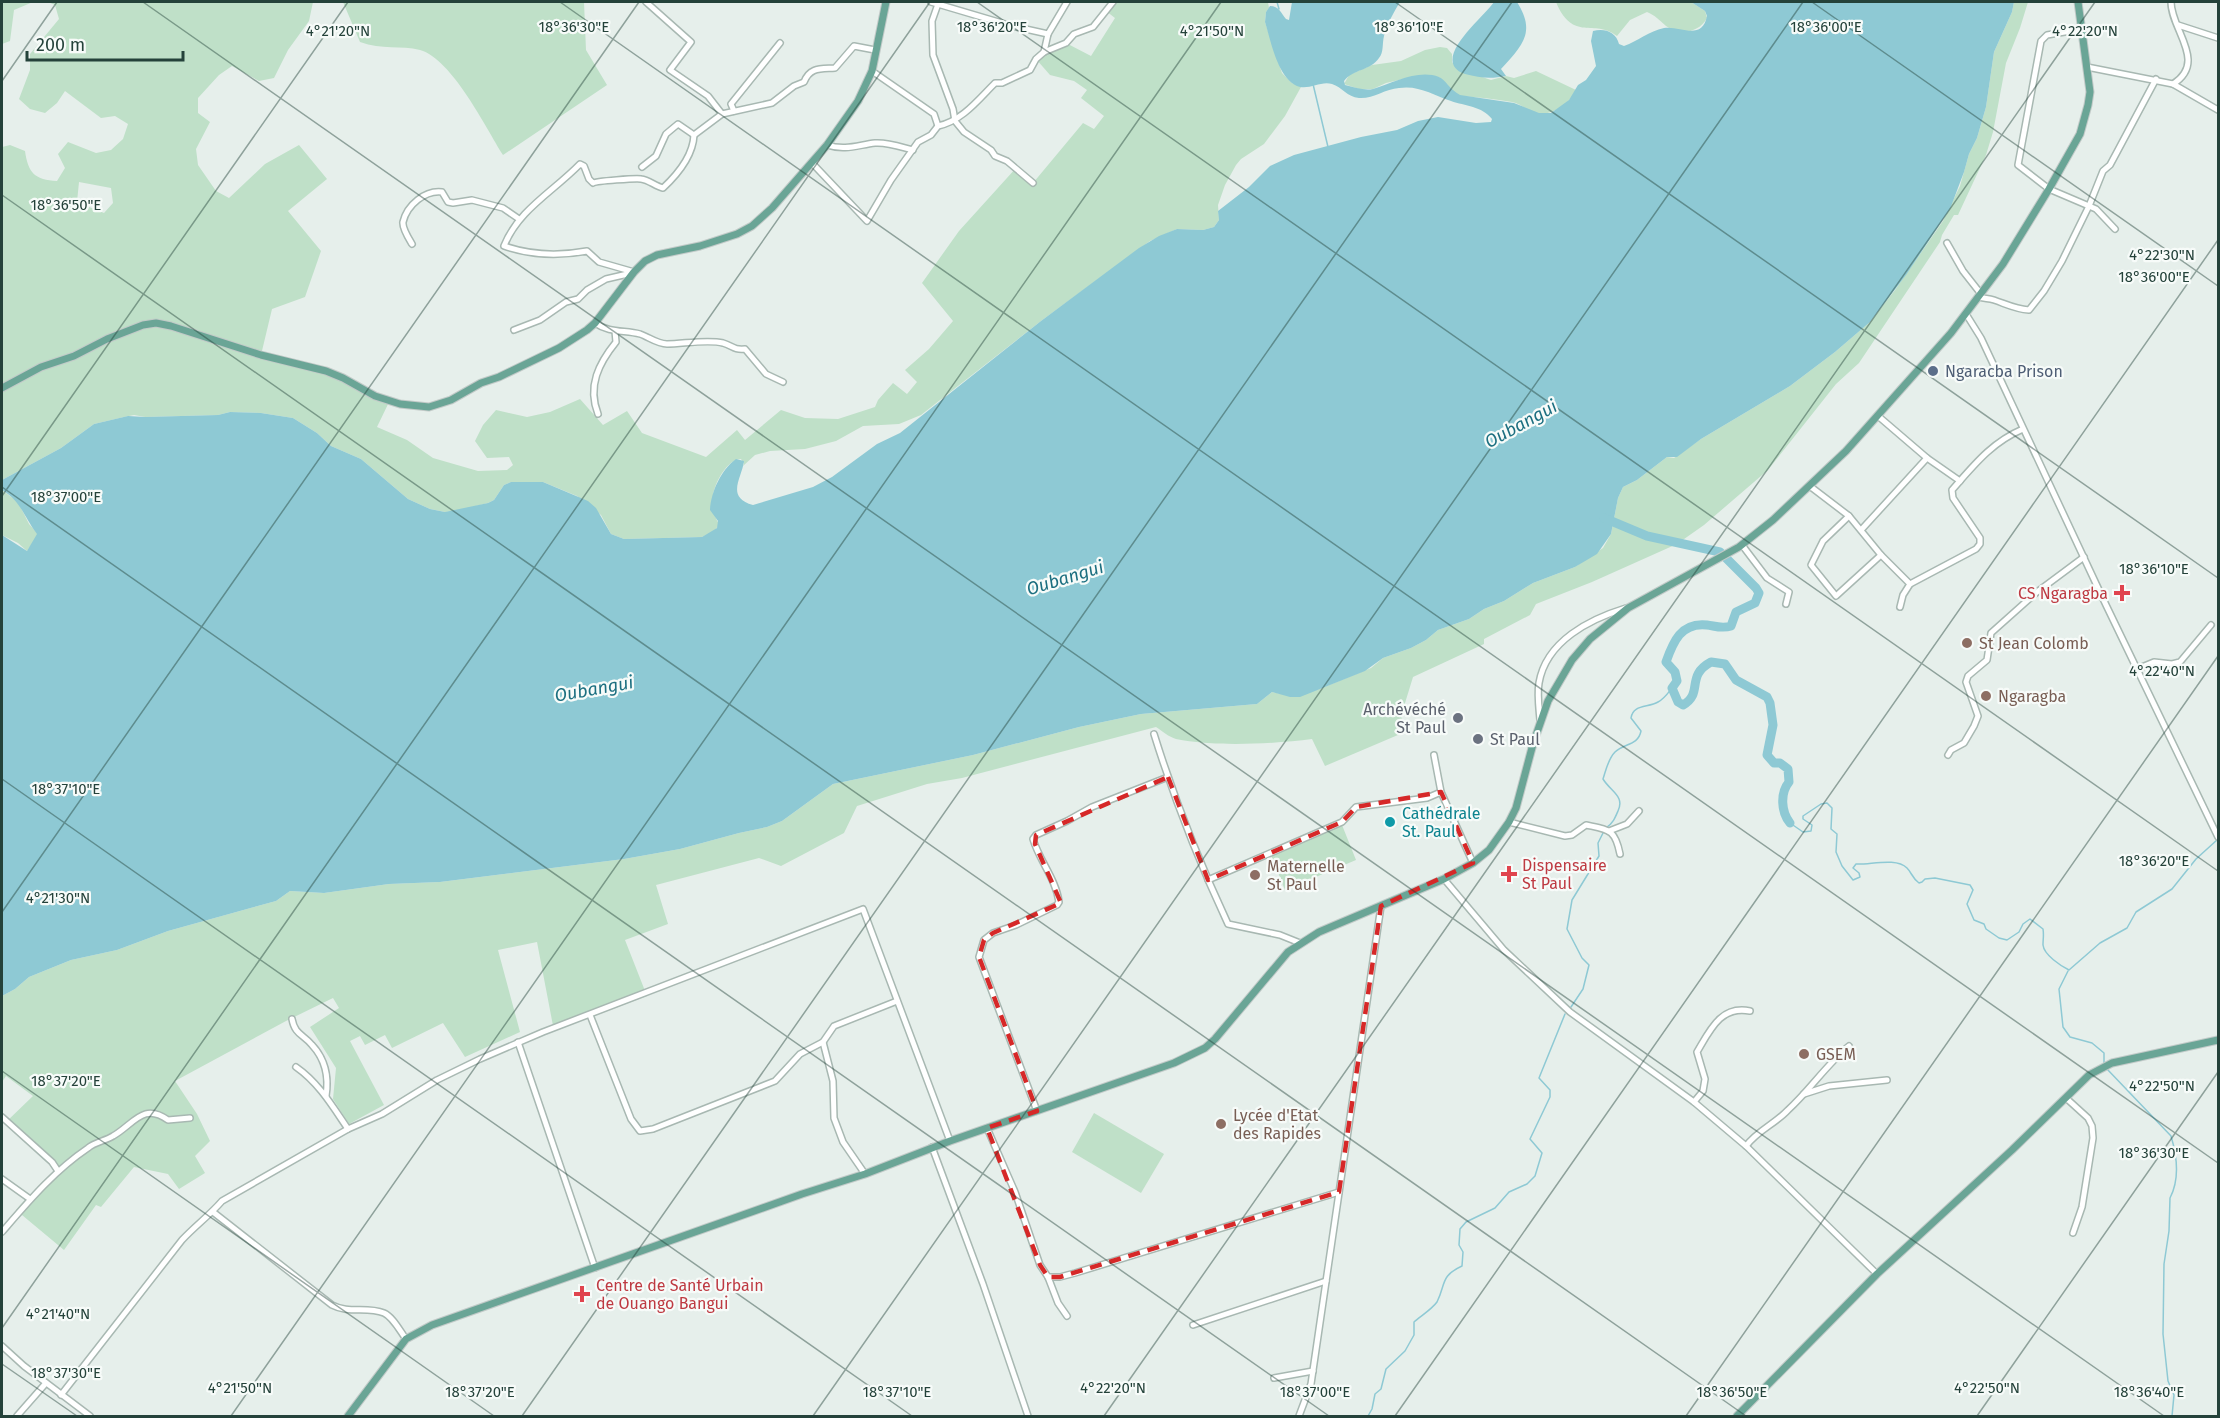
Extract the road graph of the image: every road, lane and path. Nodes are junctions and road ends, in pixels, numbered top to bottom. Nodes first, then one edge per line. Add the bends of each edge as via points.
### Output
1 (646, 2) edge
2 (886, 2) edge
3 (931, 2) edge
4 (1067, 2) edge
5 (1113, 2) edge
6 (2078, 2) edge
7 (2171, 2) edge
8 (938, 4) junction
9 (2178, 25) junction
10 (2082, 29) junction
11 (1048, 34) junction
12 (2218, 38) edge
13 (780, 43) dead end
14 (875, 50) junction
15 (1044, 52) junction
16 (2087, 67) junction
17 (872, 71) junction
18 (2156, 79) junction
19 (2173, 84) junction
20 (2218, 110) edge
21 (734, 111) junction
22 (722, 114) junction
23 (955, 121) junction
24 (938, 126) junction
25 (694, 135) junction
26 (827, 145) junction
27 (913, 150) junction
28 (812, 163) junction
29 (642, 167) dead end
30 (1033, 183) dead end
31 (2049, 189) junction
32 (2089, 206) junction
33 (519, 219) junction
34 (2115, 229) dead end
35 (1947, 243) dead end
36 (412, 244) dead end
37 (634, 272) junction
38 (1980, 295) junction
39 (1966, 314) junction
40 (595, 323) junction
41 (514, 330) dead end
42 (615, 331) junction
43 (783, 382) dead end
44 (2, 388) edge
45 (598, 414) dead end
46 (1878, 417) junction
47 (2023, 429) junction
48 (1927, 458) junction
49 (1960, 481) junction
50 (1811, 487) junction
51 (1849, 516) junction
52 (1862, 529) junction
53 (1741, 546) junction
54 (1881, 555) junction
55 (2084, 557) junction
56 (1910, 584) junction
57 (1786, 604) dead end
58 (1900, 607) dead end
59 (1628, 608) junction
60 (2211, 625) dead end
61 (2137, 669) junction
62 (1540, 720) junction
63 (1154, 734) dead end
64 (1434, 755) dead end
65 (1948, 755) dead end
66 (1168, 777) junction
67 (1441, 792) junction
68 (1639, 811) dead end
69 (1509, 822) junction
70 (1609, 831) junction
71 (2218, 837) edge
72 (1620, 854) dead end
73 (1473, 863) junction
74 (1444, 879) junction
75 (1208, 880) junction
76 (1381, 906) junction
77 (1300, 943) junction
78 (897, 1000) junction
79 (1750, 1011) dead end
80 (590, 1015) junction
81 (292, 1019) dead end
82 (2218, 1040) edge
83 (518, 1042) junction
84 (824, 1042) junction
85 (1849, 1046) dead end
86 (296, 1067) dead end
87 (1820, 1075) junction
88 (1887, 1080) dead end
89 (1829, 1086) junction
90 (1804, 1094) junction
91 (326, 1096) junction
92 (2066, 1098) junction
93 (1694, 1102) junction
94 (1037, 1111) junction
95 (2, 1117) edge
96 (190, 1118) dead end
97 (987, 1128) junction
98 (348, 1130) junction
99 (950, 1141) junction
100 (1746, 1146) junction
101 (932, 1147) junction
102 (58, 1171) junction
103 (865, 1174) junction
104 (2, 1179) edge
105 (1339, 1192) junction
106 (30, 1199) junction
107 (213, 1212) junction
108 (2, 1232) edge
109 (2073, 1233) dead end
110 (595, 1268) junction
111 (1877, 1274) junction
112 (1048, 1277) junction
113 (1326, 1281) junction
114 (1067, 1316) dead end
115 (1193, 1325) dead end
116 (406, 1339) junction
117 (2, 1346) edge
118 (1313, 1371) junction
119 (1274, 1378) dead end
120 (46, 1383) junction
121 (61, 1395) junction
122 (17, 1416) edge
123 (90, 1416) edge
124 (348, 1416) edge
125 (1028, 1416) edge
126 (1299, 1416) edge
127 (1737, 1416) edge

1 - 22 street via 691,42 670,70 708,96
2 - 14 main road
3 - 8 street
4 - 11 street
5 - 15 street via 1093,27
6 - 10 main road
7 - 9 street
8 - 11 street
8 - 23 street via 932,21 933,55
9 - 12 street
9 - 19 street via 2189,57 2186,72
10 - 16 main road
10 - 31 street via 2047,35 2038,54 2018,163 2020,169
11 - 15 street
13 - 21 street via 731,104
14 - 17 main road
14 - 21 street via 854,46 835,68 813,70 804,82 772,103
15 - 23 street via 1030,70 995,83
16 - 18 street
16 - 31 main road via 2090,92 2085,118
17 - 24 street via 934,114
17 - 26 main road via 848,118
18 - 19 street
18 - 32 street via 2110,165 2103,171
19 - 20 street
21 - 22 street
22 - 25 street
23 - 24 street
23 - 30 street via 964,132
24 - 27 street
25 - 29 street via 678,124 666,134 656,156
25 - 33 street via 693,148 679,172 663,188 640,178 593,183 580,164
26 - 27 street via 847,148 894,144
26 - 28 main road
27 - 28 street via 867,221
28 - 37 main road via 752,226 700,246 657,255
31 - 32 street
31 - 38 main road
32 - 34 street
32 - 38 street via 2062,261 2028,310
33 - 36 street via 503,208 472,201 453,203 437,191 423,195 404,222
33 - 37 street via 504,246 540,254 587,250 599,262
35 - 38 street
37 - 40 main road
37 - 41 street via 606,279 578,299
38 - 39 main road
39 - 46 main road
39 - 47 street
40 - 42 street
40 - 44 main road via 559,348 429,407 400,404 326,371 156,323 107,339
42 - 43 street via 639,334 665,344 723,343 735,350 745,349 766,374
42 - 45 street via 616,342 597,369 594,387
46 - 48 street
46 - 50 main road
47 - 49 street via 2006,436 1983,454
47 - 55 street
48 - 49 street
48 - 52 street
49 - 56 street via 1952,490 1953,498 1980,538 1980,544
50 - 51 street
50 - 53 main road
51 - 52 street
51 - 54 street via 1823,541 1811,565 1836,596
52 - 54 street
53 - 57 street via 1767,578 1789,592
53 - 59 main road
54 - 56 street
55 - 61 street
55 - 65 street via 1991,633 1987,660 1966,682 1978,716 1967,741
56 - 58 street
59 - 62 main road via 1590,639 1572,660
59 - 62 street via 1600,616 1551,653 1539,683
60 - 61 street via 2180,662 2154,662
61 - 71 street
62 - 69 main road
63 - 66 street
64 - 67 street
66 - 75 street
66 - 94 street via 1092,807 1036,835 1033,839 1059,902 993,933 981,947 980,957
67 - 73 street
67 - 75 street via 1427,798 1356,807 1342,822
68 - 70 street via 1628,824
69 - 70 street via 1564,836 1586,825
69 - 73 main road via 1489,850
70 - 72 street via 1617,840
73 - 74 main road
74 - 76 main road
74 - 93 street via 1504,950 1570,1012
75 - 77 street via 1228,924
76 - 77 main road
76 - 105 street
77 - 94 main road via 1205,1048 1174,1063
78 - 80 street via 863,909
78 - 84 street via 834,1026
78 - 99 street
79 - 93 street via 1725,1013 1708,1032 1697,1052 1706,1079
80 - 83 street
80 - 84 street via 631,1119 640,1131 775,1081 800,1054
81 - 91 street via 295,1030 322,1059
82 - 92 main road via 2112,1063 2089,1075
83 - 98 street via 437,1080
83 - 110 street
84 - 103 street via 833,1081 834,1118 843,1142
85 - 87 street
86 - 91 street
87 - 89 street
87 - 90 street
88 - 89 street
89 - 90 street
90 - 100 street
91 - 98 street
92 - 109 street via 2088,1118 2093,1138 2082,1207
92 - 111 main road
93 - 100 street
94 - 97 main road
95 - 102 street
96 - 102 street via 168,1120 160,1114 142,1113
97 - 99 main road
97 - 112 street
98 - 107 street via 222,1201
99 - 101 main road
100 - 111 street
101 - 103 main road
101 - 125 street
102 - 106 street
103 - 110 main road
104 - 106 street
105 - 112 street via 1075,1273
105 - 113 street
106 - 108 street
107 - 116 street via 332,1305 340,1310 384,1313
107 - 121 street via 182,1240
110 - 116 main road via 432,1325
111 - 127 main road
112 - 114 street
113 - 115 street
113 - 118 street
116 - 124 main road
117 - 120 street
118 - 119 street
118 - 126 street
120 - 121 street
120 - 122 street
121 - 123 street

